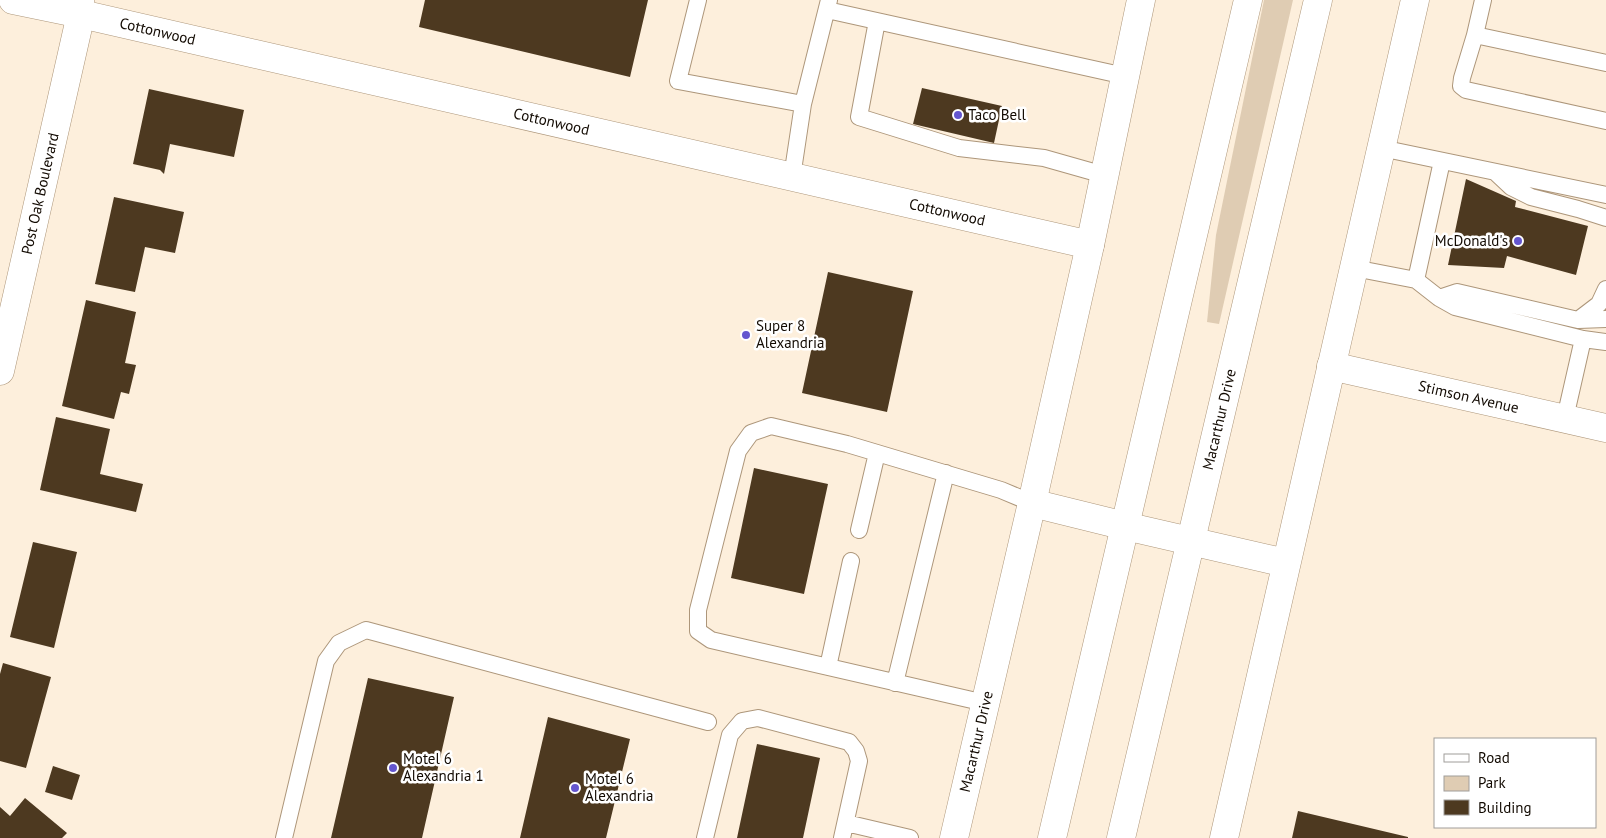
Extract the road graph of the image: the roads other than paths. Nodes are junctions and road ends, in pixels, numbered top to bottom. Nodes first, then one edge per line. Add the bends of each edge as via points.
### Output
1 (13, 0) edge
2 (698, 0) edge
3 (1141, 0) edge
4 (1248, 0) edge
5 (1318, 0) edge
6 (1415, 0) edge
7 (1482, 0) edge
8 (84, 5) edge
9 (828, 5) edge
10 (877, 21) junction
11 (1475, 35) junction
12 (1606, 63) edge
13 (1125, 76) junction
14 (803, 104) junction
15 (1606, 120) edge
16 (1381, 148) junction
17 (1442, 161) junction
18 (1495, 172) junction
19 (1104, 175) junction
20 (792, 177) junction
21 (1606, 195) edge
22 (1606, 218) edge
23 (1090, 245) junction
24 (1354, 268) junction
25 (1416, 280) junction
26 (1606, 289) edge
27 (1439, 298) junction
28 (1606, 319) edge
29 (1578, 320) junction
30 (1583, 339) junction
31 (1606, 342) edge
32 (1331, 366) junction
33 (0, 371) edge
34 (1565, 418) junction
35 (1606, 428) edge
36 (877, 453) junction
37 (946, 473) junction
38 (1032, 502) junction
39 (1125, 526) junction
40 (858, 530) dead end
41 (1191, 542) junction
42 (1286, 563) junction
43 (854, 572) dead end
44 (828, 667) junction
45 (895, 683) junction
46 (985, 703) junction
47 (708, 722) dead end
48 (844, 830) edge
49 (284, 838) edge
50 (705, 838) edge
51 (910, 838) edge
52 (954, 838) edge
53 (1052, 838) edge
54 (1121, 838) edge
55 (1224, 838) edge

1 - 8 main road, Cottonwood
2 - 14 lane via 678,81
3 - 13 main road, Macarthur Drive
4 - 39 main road
5 - 41 main road, Macarthur Drive
6 - 16 main road
7 - 11 lane
8 - 20 main road, Cottonwood
8 - 33 main road, Post Oak Boulevard
9 - 10 lane
9 - 14 lane
10 - 13 lane
10 - 19 lane via 859,117 959,148 1044,158
11 - 12 lane
11 - 15 lane via 1462,78 1462,86 1466,90
13 - 19 main road, Macarthur Drive
14 - 20 lane
16 - 17 lane
16 - 24 main road
17 - 18 lane
17 - 25 lane
18 - 21 lane
18 - 22 lane via 1511,187 1531,197
19 - 23 main road, Macarthur Drive
20 - 23 main road, Cottonwood
23 - 38 main road, Macarthur Drive
24 - 25 lane
24 - 32 main road
25 - 27 lane
26 - 29 lane via 1599,304
27 - 29 lane via 1457,292
27 - 30 lane via 1455,307
28 - 29 lane
30 - 31 lane
30 - 34 lane
32 - 34 main road, Stimson Avenue
32 - 42 main road
34 - 35 main road, Stimson Avenue
36 - 37 lane
36 - 40 lane via 872,505
36 - 44 lane via 770,426 751,433 738,451 698,610 698,631 710,640
37 - 38 lane
37 - 45 lane via 926,518 901,626
38 - 39 main road
38 - 46 main road, Macarthur Drive
39 - 41 main road
39 - 53 main road
41 - 42 main road
41 - 54 main road, Macarthur Drive
42 - 55 main road
43 - 44 lane via 847,613
44 - 45 lane
45 - 46 lane
46 - 52 main road, Macarthur Drive
47 - 49 lane via 366,630 339,643 326,661
48 - 50 lane via 859,761 856,751 849,742 758,718 742,721 730,735
48 - 51 lane

